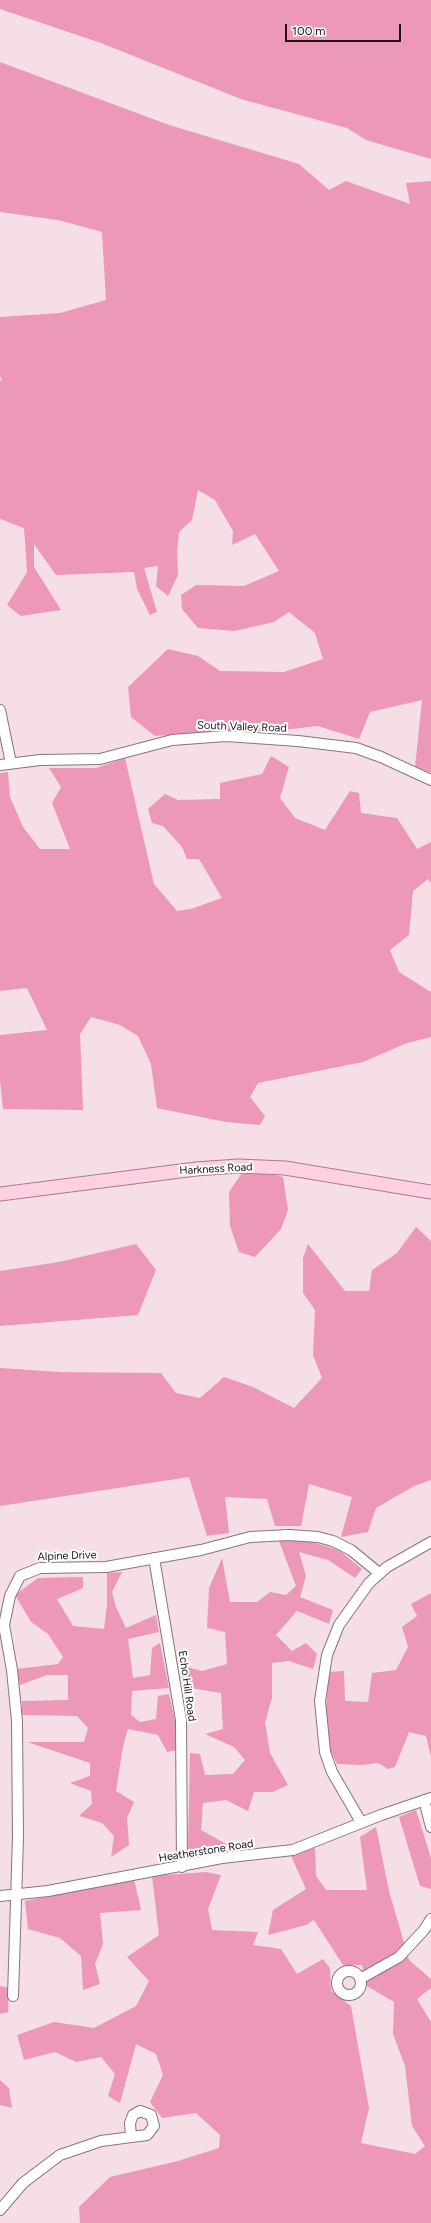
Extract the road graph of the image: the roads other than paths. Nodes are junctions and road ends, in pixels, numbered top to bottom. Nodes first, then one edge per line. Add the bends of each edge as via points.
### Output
1 (0, 710) edge
2 (12, 763) junction
3 (0, 765) edge
4 (431, 780) edge
5 (431, 1192) edge
6 (0, 1194) edge
7 (431, 1542) edge
8 (154, 1558) junction
9 (379, 1573) junction
10 (428, 1799) edge
11 (361, 1822) junction
12 (431, 1827) edge
13 (182, 1867) junction
14 (16, 1895) junction
15 (0, 1896) edge
16 (431, 1919) edge
17 (360, 1979) dead end
18 (13, 1996) dead end
19 (131, 2137) dead end
20 (0, 2210) edge

1 - 2 street
2 - 3 street, South Valley Road
2 - 4 street, South Valley Road via 100,759 172,740 204,736 231,737 292,740 356,748
5 - 6 main road, Harkness Road via 286,1168 238,1166 196,1168
7 - 9 street
8 - 9 street, Alpine Drive via 250,1537 298,1535 324,1538 338,1543
8 - 13 street, Echo Hill Road via 180,1708
8 - 14 street, Alpine Drive via 106,1566 32,1570 20,1576 11,1591 4,1625 17,1720
9 - 11 street via 360,1594 334,1635 325,1665 321,1693 322,1740 326,1759
10 - 11 street, Heatherstone Road
10 - 12 street
11 - 13 street, Heatherstone Road via 293,1850 222,1858
13 - 14 street, Heatherstone Road
14 - 15 street, Heatherstone Road
14 - 18 street, Alpine Drive
16 - 17 street via 399,1957
19 - 20 street via 101,2141 60,2155 23,2183

